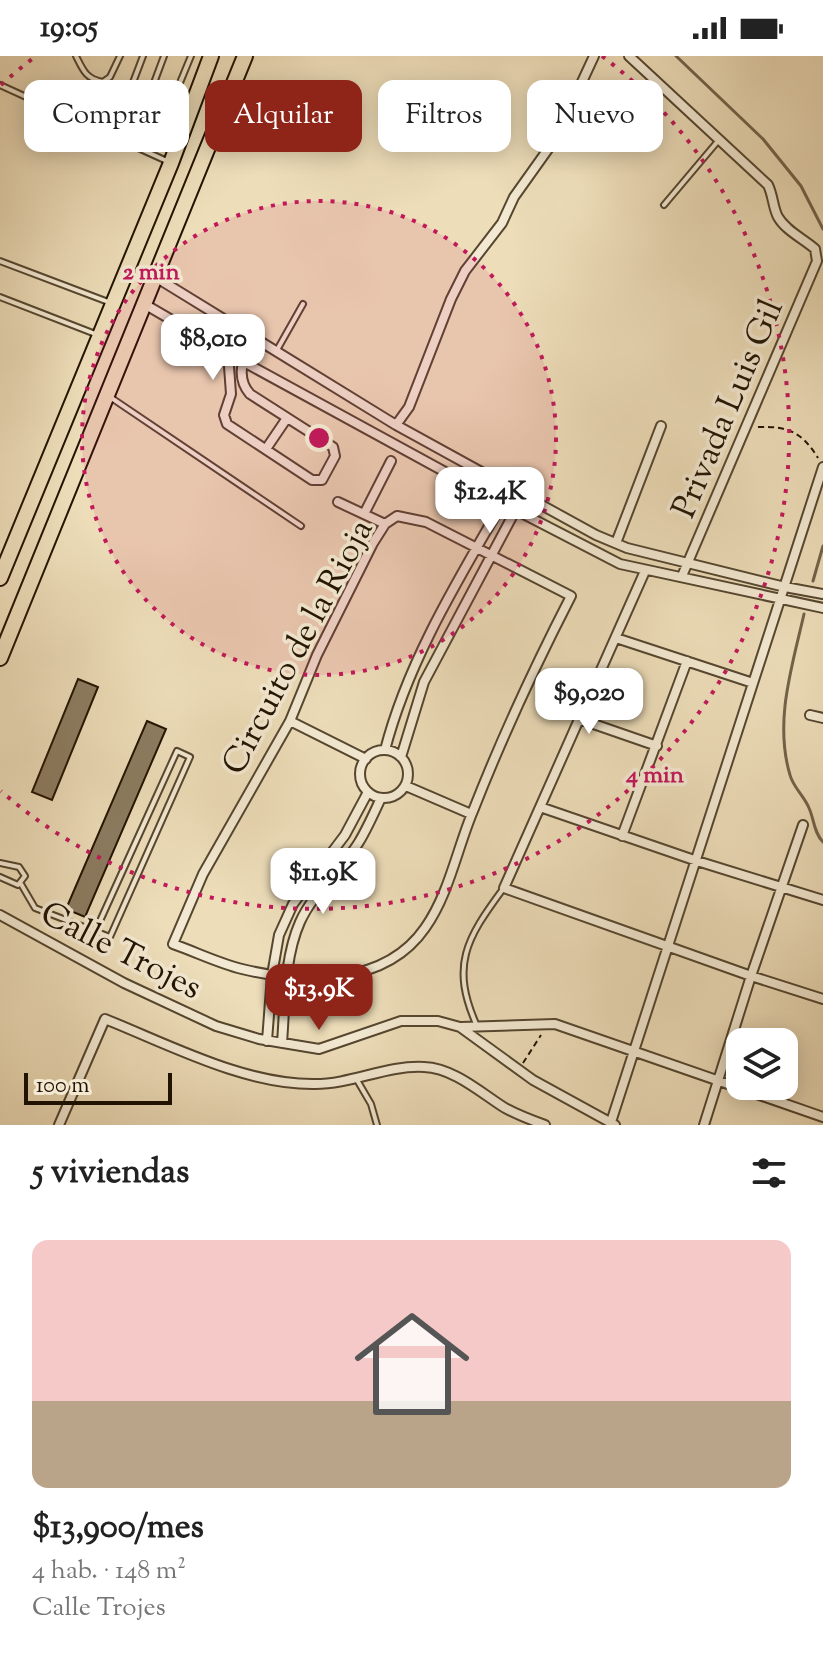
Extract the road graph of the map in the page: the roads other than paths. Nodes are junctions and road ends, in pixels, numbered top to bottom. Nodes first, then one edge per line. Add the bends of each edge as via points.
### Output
1 (76, 56) edge
2 (120, 56) edge
3 (143, 56) edge
4 (164, 56) edge
5 (191, 56) edge
6 (211, 56) edge
7 (245, 56) edge
8 (594, 56) edge
9 (629, 56) edge
10 (134, 80) edge
11 (155, 80) edge
12 (181, 80) edge
13 (0, 85) edge
14 (720, 140) junction
15 (171, 163) junction
16 (664, 205) dead end
17 (0, 261) edge
18 (157, 278) junction
19 (0, 297) edge
20 (113, 304) junction
21 (303, 304) dead end
22 (146, 305) junction
23 (100, 335) junction
24 (253, 339) junction
25 (275, 352) junction
26 (228, 353) junction
27 (242, 361) junction
28 (108, 396) junction
29 (287, 418) junction
30 (396, 425) junction
31 (661, 426) dead end
32 (266, 449) junction
33 (391, 461) dead end
34 (823, 466) edge
35 (510, 490) junction
36 (523, 496) junction
37 (338, 502) dead end
38 (502, 503) junction
39 (515, 510) junction
40 (364, 514) junction
41 (385, 524) junction
42 (301, 526) dead end
43 (616, 543) junction
44 (479, 548) junction
45 (492, 554) junction
46 (688, 562) junction
47 (645, 571) junction
48 (682, 576) junction
49 (0, 578) edge
50 (785, 587) junction
51 (823, 594) edge
52 (782, 601) junction
53 (823, 608) edge
54 (616, 638) junction
55 (0, 658) edge
56 (687, 661) junction
57 (753, 683) junction
58 (810, 715) dead end
59 (823, 718) edge
60 (579, 719) junction
61 (290, 721) junction
62 (657, 746) junction
63 (385, 750) junction
64 (401, 757) junction
65 (366, 759) junction
66 (406, 786) junction
67 (368, 792) junction
68 (381, 798) junction
69 (540, 807) junction
70 (471, 814) junction
71 (803, 825) dead end
72 (622, 836) junction
73 (697, 861) junction
74 (0, 863) edge
75 (0, 877) edge
76 (21, 884) junction
77 (782, 887) junction
78 (504, 888) junction
79 (823, 900) edge
80 (0, 915) edge
81 (95, 932) junction
82 (668, 947) junction
83 (272, 975) junction
84 (751, 976) junction
85 (288, 977) junction
86 (823, 999) edge
87 (477, 1026) junction
88 (460, 1027) junction
89 (267, 1041) junction
90 (282, 1043) junction
91 (634, 1051) junction
92 (357, 1079) junction
93 (718, 1082) junction
94 (823, 1117) edge
95 (613, 1123) edge
96 (59, 1125) edge
97 (377, 1125) edge
98 (545, 1125) edge
99 (704, 1125) edge

1 - 2 lane via 83,73 103,82
3 - 10 lane
4 - 11 lane
5 - 12 lane
6 - 15 main road
7 - 18 main road
8 - 30 street via 556,138 465,271 409,407
9 - 14 street
13 - 15 lane
14 - 16 lane
14 - 46 street, Privada Luis Gil via 768,185 777,215 815,249 817,261
15 - 20 main road
17 - 20 lane
18 - 22 main road
18 - 24 street
19 - 23 lane
20 - 23 main road
21 - 25 lane
22 - 26 street
22 - 28 main road
23 - 49 main road
24 - 25 street
24 - 27 street
25 - 30 street
26 - 27 street
26 - 32 street via 227,424
27 - 29 street via 243,386
27 - 38 street
28 - 42 lane
28 - 55 main road
29 - 32 street
29 - 32 street via 333,447 335,456 322,480 312,480
30 - 35 street
31 - 43 street
33 - 40 street
34 - 50 street
35 - 36 street
35 - 38 street
36 - 39 street
36 - 43 street
37 - 40 street
38 - 39 street
38 - 44 street
39 - 45 street
39 - 47 street via 620,564
40 - 41 street
41 - 44 street, Circuito de la Rioja via 409,516
41 - 61 street, Circuito de la Rioja via 317,655
43 - 46 street
44 - 45 street, Circuito de la Rioja
44 - 63 street via 427,640
45 - 64 street via 424,682
45 - 70 street, Circuito de la Rioja via 571,596
46 - 48 street, Privada Luis Gil
46 - 50 street
47 - 48 street
47 - 54 street
48 - 52 street
50 - 51 street
50 - 52 street
52 - 53 street
52 - 57 street
54 - 56 street
54 - 60 street
56 - 57 street
56 - 62 street
57 - 73 street
58 - 59 street
60 - 62 street
60 - 69 street
61 - 65 street
61 - 83 street, Circuito de la Rioja via 203,874 173,944
62 - 72 street
63 - 64 street
63 - 65 street
64 - 66 street via 409,771
65 - 67 street via 360,772
66 - 68 street via 395,796
66 - 70 street
67 - 68 street
67 - 83 street via 345,835 293,904 279,935
68 - 85 street via 358,844 301,921
69 - 72 street
69 - 78 street
70 - 85 street, Circuito de la Rioja via 438,907 408,947 360,974
71 - 77 street
72 - 73 street
73 - 77 street
73 - 82 street
74 - 76 lane via 24,870
75 - 76 lane via 11,885
76 - 81 lane via 35,908
77 - 79 street
77 - 84 street
78 - 82 street
78 - 87 lane via 476,928 462,968 465,1000
80 - 89 street, Calle Trojes via 190,1014
81 - 81 lane via 110,937 190,757 177,751
82 - 84 street
82 - 91 street
83 - 85 street, Circuito de la Rioja
83 - 89 street
84 - 86 street
84 - 93 street
85 - 90 street
87 - 88 street
87 - 91 street via 555,1024
88 - 90 street, Calle Trojes via 401,1021 323,1048
88 - 95 street, Calle Trojes via 533,1080
89 - 90 street, Calle Trojes
91 - 93 street
91 - 95 street
92 - 96 street via 279,1083 105,1019
92 - 97 lane
92 - 98 street via 425,1067 454,1075 507,1109
93 - 94 street
93 - 99 street

